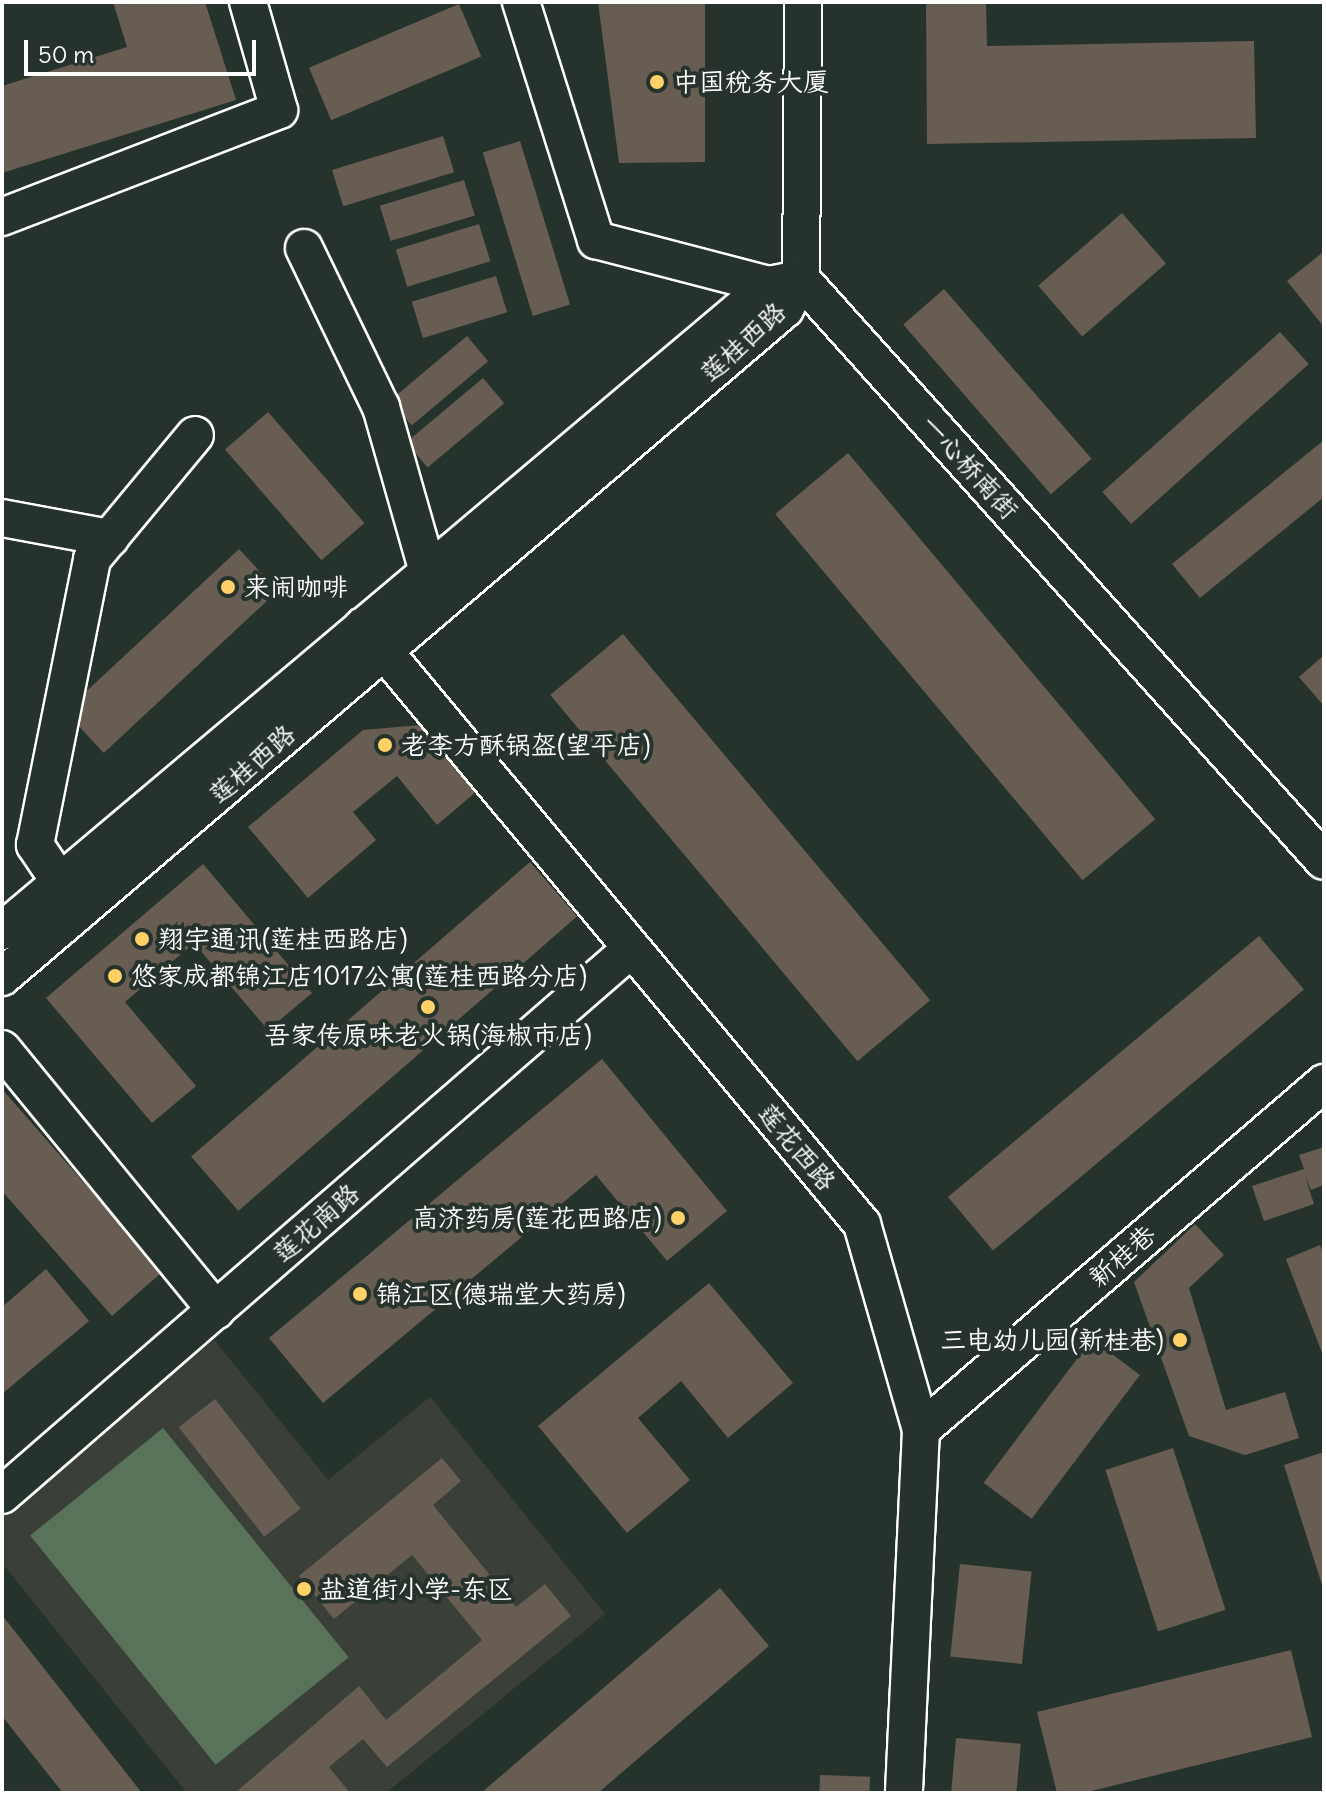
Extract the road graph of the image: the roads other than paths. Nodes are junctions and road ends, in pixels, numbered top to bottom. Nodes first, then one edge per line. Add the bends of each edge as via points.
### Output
1 (248, 2) edge
2 (521, 2) edge
3 (803, 2) edge
4 (2, 217) edge
5 (304, 248) dead end
6 (785, 282) junction
7 (195, 435) dead end
8 (2, 518) edge
9 (110, 538) junction
10 (428, 572) junction
11 (373, 639) junction
12 (1324, 861) edge
13 (60, 882) junction
14 (2, 931) edge
15 (630, 950) junction
16 (2, 977) edge
17 (2, 1049) edge
18 (1324, 1083) edge
19 (216, 1310) junction
20 (921, 1430) junction
21 (2, 1495) edge
22 (904, 1793) edge

1 - 4 street via 279,110
2 - 6 street via 596,240
3 - 6 street
5 - 10 street via 381,407
6 - 10 street, 莲桂西路
6 - 11 street, 莲桂西路 via 785,309
6 - 12 street, 一心桥南街
7 - 9 street
8 - 9 street
9 - 13 street via 92,559 35,845
10 - 11 street, 莲桂西路
11 - 13 street, 莲桂西路
11 - 15 street, 莲花西路
11 - 16 street, 莲桂西路
13 - 14 street, 莲桂西路
15 - 19 street, 莲花南路
15 - 20 street, 莲花西路 via 862,1224
17 - 19 street
18 - 20 street, 新桂巷
19 - 21 street, 莲花南路
20 - 22 street, 莲花西路

